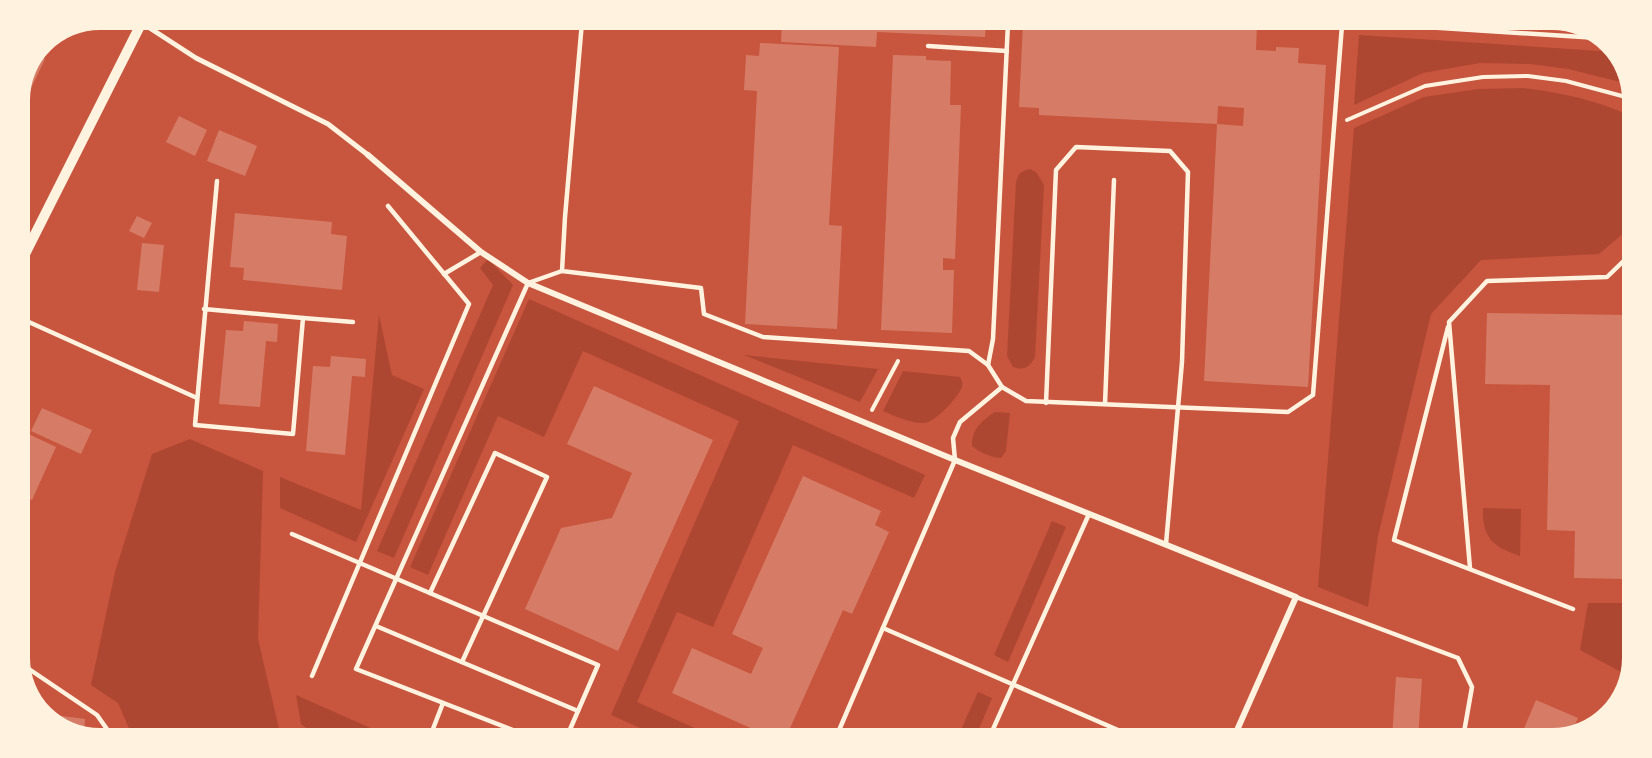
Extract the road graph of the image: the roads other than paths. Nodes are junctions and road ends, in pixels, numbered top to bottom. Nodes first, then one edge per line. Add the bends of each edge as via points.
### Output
1 (135, 30) edge
2 (153, 30) edge
3 (581, 30) edge
4 (1008, 30) edge
5 (1342, 30) edge
6 (1472, 30) edge
7 (1583, 37) edge
8 (928, 46) dead end
9 (1007, 51) junction
10 (368, 155) joint
11 (1114, 180) dead end
12 (217, 181) dead end
13 (388, 206) dead end
14 (30, 244) edge
15 (481, 252) junction
16 (1622, 262) edge
17 (562, 271) junction
18 (444, 274) junction
19 (528, 283) junction
20 (204, 309) junction
21 (303, 318) junction
22 (353, 322) dead end
23 (1449, 322) junction
24 (30, 323) edge
25 (988, 365) junction
26 (1002, 387) junction
27 (197, 398) junction
28 (1046, 403) junction
29 (1105, 404) junction
30 (955, 460) junction
31 (1089, 514) junction
32 (292, 534) dead end
33 (1166, 544) junction
34 (359, 563) junction
35 (1470, 568) junction
36 (397, 579) junction
37 (430, 593) junction
38 (1296, 597) junction
39 (1573, 609) dead end
40 (483, 616) junction
41 (376, 626) junction
42 (883, 628) junction
43 (462, 662) junction
44 (31, 670) edge
45 (312, 676) dead end
46 (1013, 685) junction
47 (443, 703) junction
48 (578, 711) junction
49 (106, 728) edge
50 (433, 728) edge
51 (508, 728) edge
52 (571, 728) edge
53 (840, 728) edge
54 (994, 728) edge
55 (1113, 728) edge
56 (1238, 728) edge
57 (1465, 728) edge

1 - 14 street
2 - 10 street via 196,58 328,124
3 - 17 lane
4 - 9 lane
5 - 29 lane via 1313,395 1288,412
6 - 7 lane
8 - 9 lane
9 - 25 lane via 993,339
10 - 15 street
11 - 29 lane
12 - 20 lane
13 - 18 lane
15 - 18 lane
15 - 19 street
16 - 23 lane via 1607,276 1487,281
17 - 19 lane
17 - 25 lane via 701,288 704,315 763,337 969,351
18 - 34 lane via 470,304
19 - 30 street
19 - 36 lane
20 - 21 lane
20 - 27 lane
21 - 22 lane
21 - 27 lane via 293,434 195,425
23 - 35 lane
23 - 35 lane via 1394,540
24 - 27 lane
25 - 26 lane
26 - 28 lane via 1026,401
26 - 30 lane via 960,422 953,438
28 - 29 lane
28 - 33 lane via 1056,170 1076,147 1170,151 1188,172 1182,362
30 - 31 street
30 - 42 lane
31 - 33 street
31 - 46 lane
32 - 34 lane
33 - 38 street
34 - 36 lane
34 - 45 lane
35 - 39 lane
36 - 37 lane
36 - 41 lane
37 - 40 lane
37 - 40 lane via 495,453 547,477
38 - 56 street
38 - 57 lane via 1458,658 1472,687
40 - 43 lane
40 - 48 lane via 598,665
41 - 43 lane
41 - 47 lane via 357,669
42 - 46 lane
42 - 53 lane
43 - 48 lane
44 - 49 lane via 97,715
46 - 54 lane
46 - 55 lane
47 - 50 lane
47 - 51 lane
48 - 52 lane

